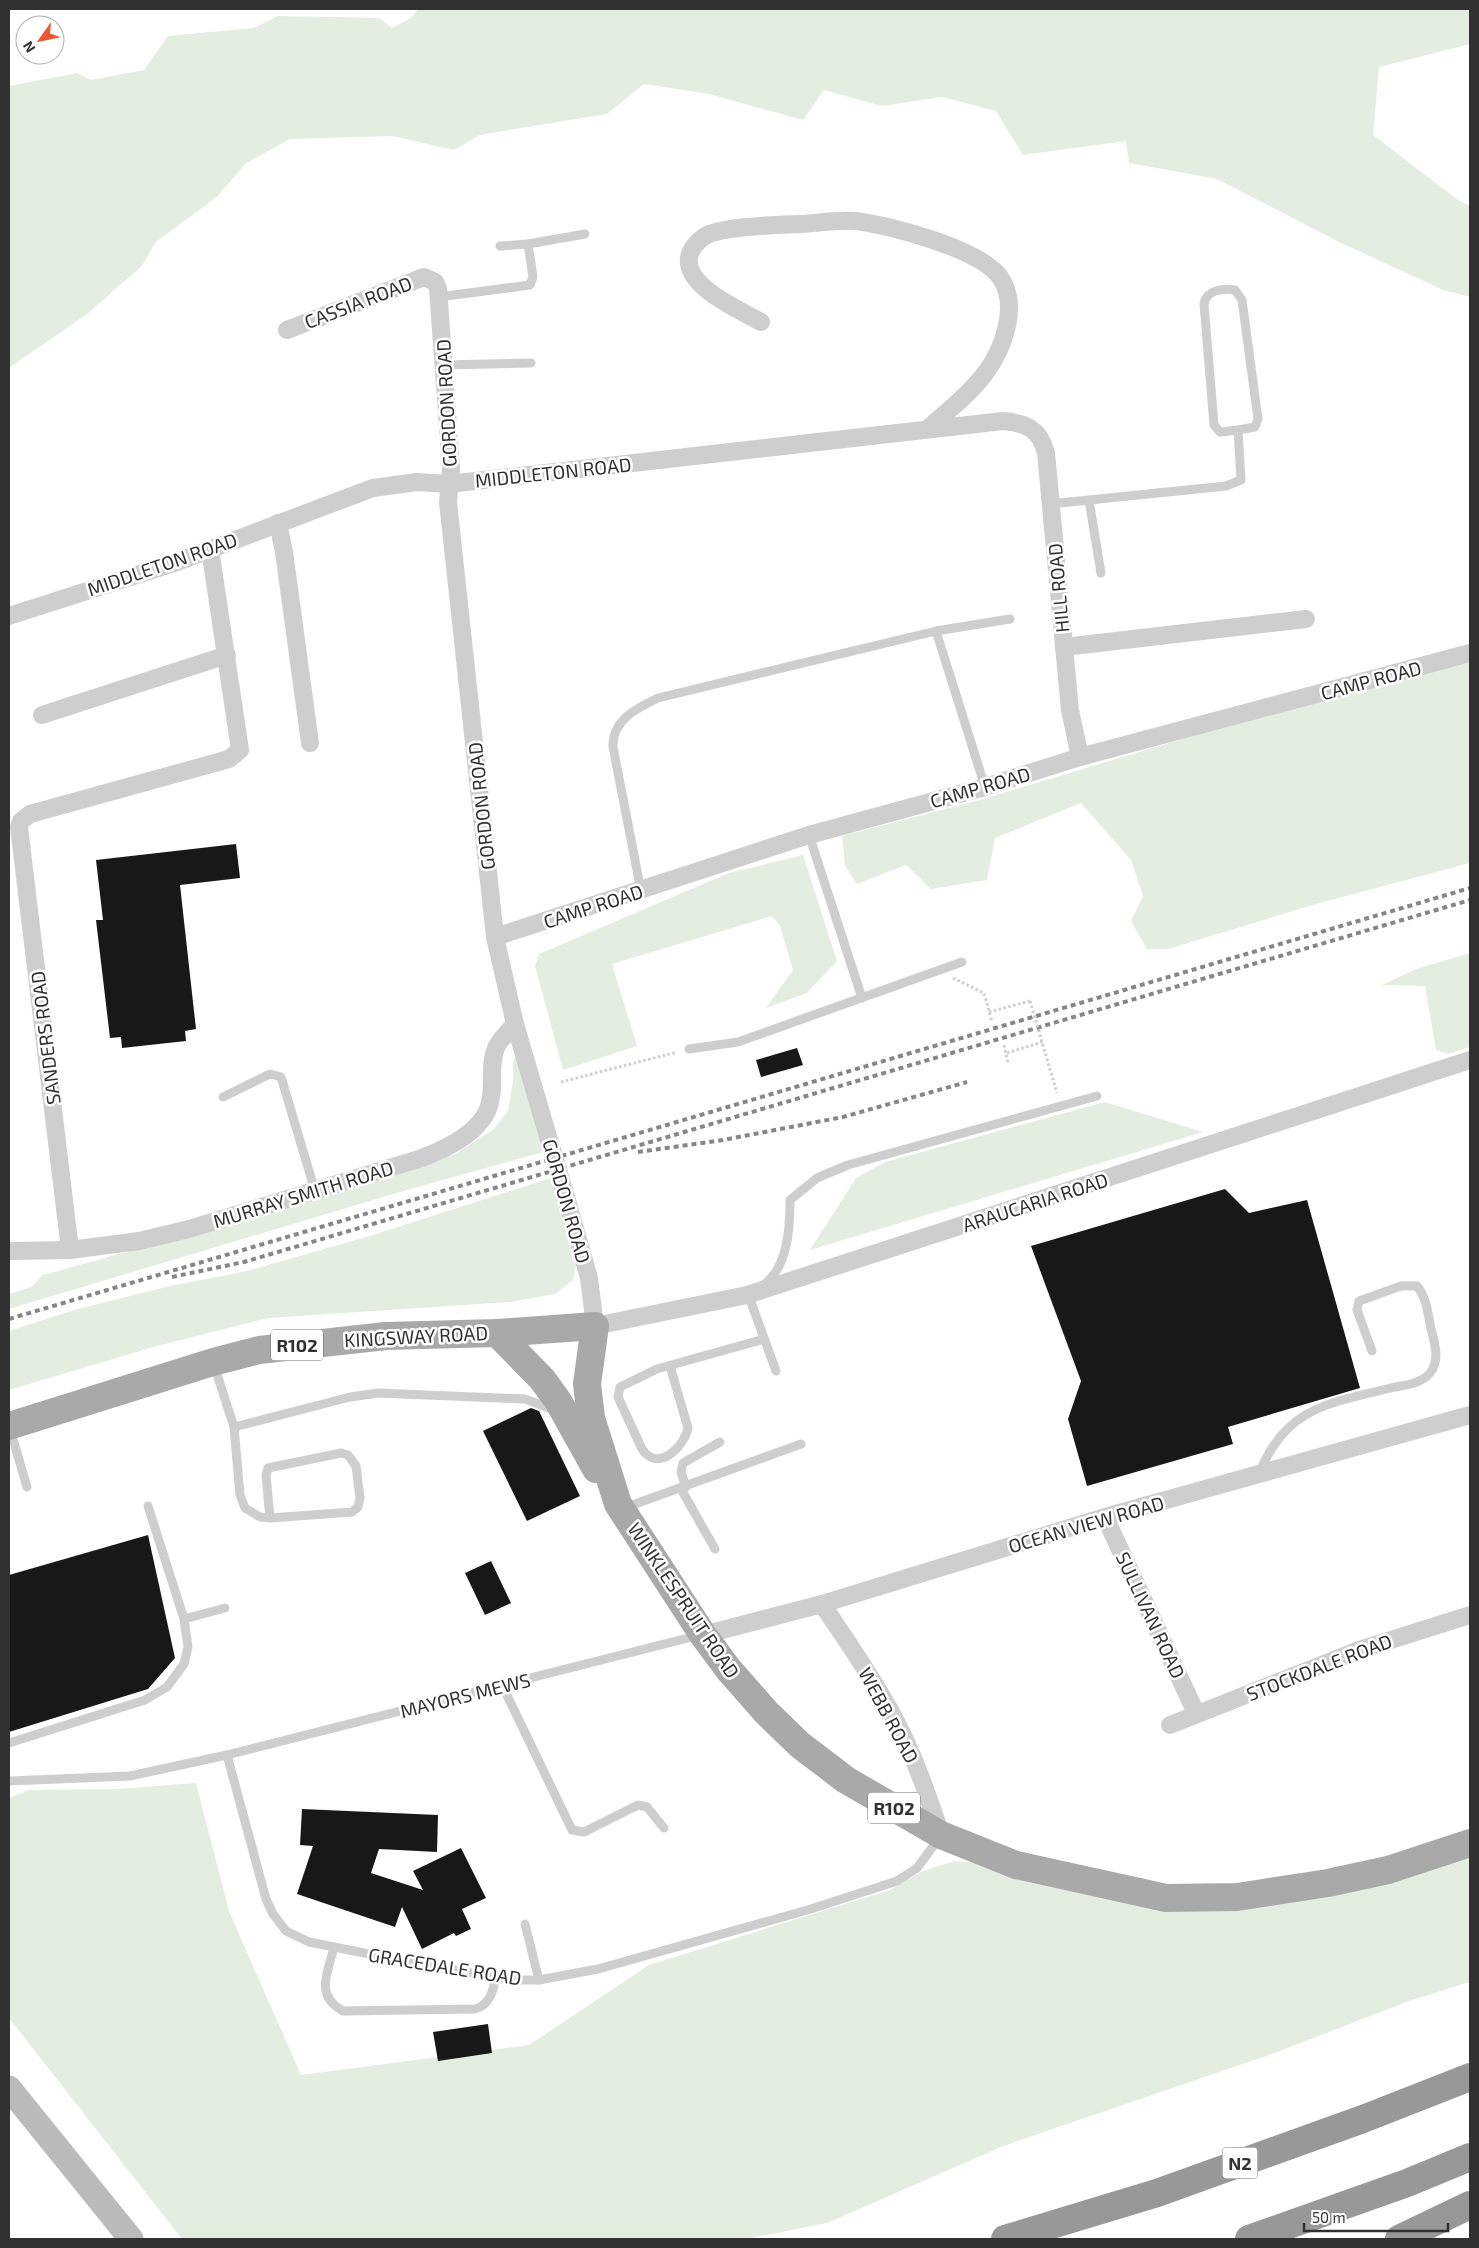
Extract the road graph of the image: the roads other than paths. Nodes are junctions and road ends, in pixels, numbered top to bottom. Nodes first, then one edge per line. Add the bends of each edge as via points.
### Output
1 (585, 234) dead end
2 (528, 244) junction
3 (500, 246) dead end
4 (430, 278) joint
5 (439, 297) junction
6 (761, 322) dead end
7 (287, 330) dead end
8 (531, 363) dead end
9 (443, 365) junction
10 (1026, 425) joint
11 (926, 430) junction
12 (1238, 430) junction
13 (449, 484) junction
14 (1089, 500) junction
15 (1050, 504) junction
16 (278, 523) junction
17 (210, 549) junction
18 (1101, 573) dead end
19 (9, 616) edge
20 (1010, 619) dead end
21 (1306, 619) dead end
22 (936, 631) junction
23 (1064, 646) junction
24 (1470, 653) edge
25 (227, 655) junction
26 (42, 715) dead end
27 (310, 743) dead end
28 (1080, 757) junction
29 (985, 787) junction
30 (810, 835) junction
31 (641, 891) junction
32 (495, 937) junction
33 (962, 962) dead end
34 (862, 998) junction
35 (515, 1024) junction
36 (689, 1049) road end
37 (1470, 1060) edge
38 (1096, 1096) dead end
39 (223, 1098) dead end
40 (316, 1191) junction
41 (70, 1250) junction
42 (9, 1251) edge
43 (747, 1295) junction
44 (596, 1326) junction
45 (497, 1333) junction
46 (764, 1339) junction
47 (1372, 1351) dead end
48 (213, 1362) junction
49 (670, 1366) junction
50 (776, 1371) dead end
51 (1470, 1415) edge
52 (9, 1426) edge
53 (234, 1427) junction
54 (572, 1428) junction
55 (720, 1442) dead end
56 (801, 1444) dead end
57 (1259, 1474) junction
58 (27, 1487) dead end
59 (684, 1488) junction
60 (148, 1506) dead end
61 (620, 1506) junction
62 (1105, 1517) junction
63 (270, 1518) junction
64 (715, 1549) dead end
65 (822, 1604) junction
66 (225, 1608) dead end
67 (1470, 1614) edge
68 (184, 1619) junction
69 (703, 1635) junction
70 (502, 1685) junction
71 (1196, 1713) junction
72 (1170, 1725) dead end
73 (9, 1743) edge
74 (227, 1755) junction
75 (9, 1781) edge
76 (664, 1828) dead end
77 (941, 1835) junction
78 (1470, 1843) edge
79 (525, 1924) dead end
80 (334, 1947) junction
81 (496, 1977) junction
82 (538, 1980) junction
83 (1470, 2076) edge
84 (9, 2088) edge
85 (1470, 2157) edge
86 (1470, 2205) edge
87 (131, 2239) edge
88 (1005, 2239) edge
89 (1249, 2239) edge
90 (1399, 2239) edge

1 - 2 lane
2 - 3 lane
2 - 5 lane via 533,277 530,285
4 - 5 street, GORDON ROAD via 435,282
4 - 7 street, CASSIA ROAD via 424,277
5 - 9 street, GORDON ROAD
6 - 11 street via 700,286 691,274 689,258 694,246 706,236 778,225 854,222 913,234 956,248 989,266 1008,292 1006,328 1000,348 984,375
8 - 9 lane
9 - 13 street, GORDON ROAD via 451,469
10 - 11 street, MIDDLETON ROAD via 1003,421
10 - 15 street, HILL ROAD via 1035,430 1043,443
11 - 13 street, MIDDLETON ROAD
12 - 12 lane via 1220,432 1214,426 1204,304 1206,295 1231,290 1242,300 1258,419 1255,428
12 - 14 lane via 1242,477 1236,484
13 - 16 street, MIDDLETON ROAD via 417,482 373,488
13 - 32 street, GORDON ROAD via 448,502
14 - 15 lane
14 - 18 lane
15 - 23 street, HILL ROAD
16 - 17 street, MIDDLETON ROAD
16 - 27 street
17 - 19 street, MIDDLETON ROAD
17 - 25 street
20 - 22 lane
21 - 23 street
22 - 29 lane
22 - 31 lane via 658,698 629,714 612,737
23 - 28 street, HILL ROAD via 1070,710
24 - 28 street, CAMP ROAD
25 - 26 street
25 - 41 street, SANDERS ROAD via 241,746 237,754 229,759 30,814 19,827
28 - 29 street, CAMP ROAD
29 - 30 street, CAMP ROAD
30 - 31 street, CAMP ROAD
30 - 34 lane
31 - 32 street, CAMP ROAD
32 - 35 street, GORDON ROAD
33 - 34 lane
34 - 36 lane via 738,1042
35 - 40 street, MURRAY SMITH ROAD via 496,1047 488,1109 478,1124 446,1148 422,1158
35 - 44 street, GORDON ROAD, bridge via 589,1278
37 - 43 street, ARAUCARIA ROAD
38 - 43 lane via 848,1165 817,1178 790,1200 790,1230 782,1259 766,1283
39 - 40 lane via 270,1074 281,1078
40 - 41 street, MURRAY SMITH ROAD via 139,1241
41 - 42 street, MURRAY SMITH ROAD
43 - 44 street, ARAUCARIA ROAD
43 - 46 lane
44 - 45 main road, KINGSWAY ROAD / R102
44 - 61 main road, WINKLESPRUIT ROAD / R102 via 587,1384 590,1410
45 - 48 main road, KINGSWAY ROAD / R102 via 335,1340 259,1350
45 - 54 main road via 542,1379
46 - 49 lane
46 - 50 lane
47 - 57 lane via 1357,1310 1359,1301 1401,1286 1417,1286 1423,1295 1435,1343 1436,1358 1430,1374 1415,1383 1321,1406 1301,1417 1272,1445
48 - 52 main road, KINGSWAY ROAD / R102
48 - 53 lane
49 - 49 lane via 688,1428 680,1448 654,1458 642,1449 617,1394 620,1387 635,1378
51 - 57 street, OCEAN VIEW ROAD
52 - 58 lane
53 - 54 lane via 350,1397 388,1392 525,1399 548,1407
53 - 63 lane via 242,1503 251,1514
54 - 61 main road
55 - 59 lane via 683,1463
56 - 59 lane
57 - 62 street, OCEAN VIEW ROAD
59 - 61 lane
59 - 64 lane
60 - 68 lane
61 - 69 main road, WINKLESPRUIT ROAD / R102
62 - 65 street, OCEAN VIEW ROAD
62 - 71 street, SULLIVAN ROAD
63 - 63 lane via 352,1512 358,1507 360,1498 354,1460 341,1454 268,1468
65 - 69 street, OCEAN VIEW ROAD
65 - 77 street, WEBB ROAD via 893,1715 924,1785
66 - 68 lane
67 - 71 street, STOCKDALE ROAD via 1359,1650
68 - 73 lane via 188,1647 184,1664 167,1687 145,1700
69 - 70 lane, MAYORS MEWS
69 - 77 main road, WINKLESPRUIT ROAD / R102 via 766,1712 800,1745 846,1780
70 - 74 lane, MAYORS MEWS
70 - 76 lane via 572,1830 584,1832 638,1805 647,1807
71 - 72 street, STOCKDALE ROAD
74 - 75 lane, MAYORS MEWS via 130,1776
74 - 80 lane, GRACEDALE ROAD via 273,1914 286,1931 309,1942
77 - 78 main road, WINKLESPRUIT ROAD / R102 via 1016,1864 1166,1898 1237,1897 1328,1883 1388,1870
77 - 82 lane, GRACEDALE ROAD via 917,1868 896,1881 811,1909 598,1969
79 - 82 lane
80 - 81 lane, GRACEDALE ROAD
80 - 81 lane via 325,1989 333,2005 344,2011 475,2009 487,2003
81 - 82 lane, GRACEDALE ROAD
83 - 88 highway, N2 via 1363,2119 1157,2193
84 - 87 main road
85 - 89 highway
86 - 90 highway

